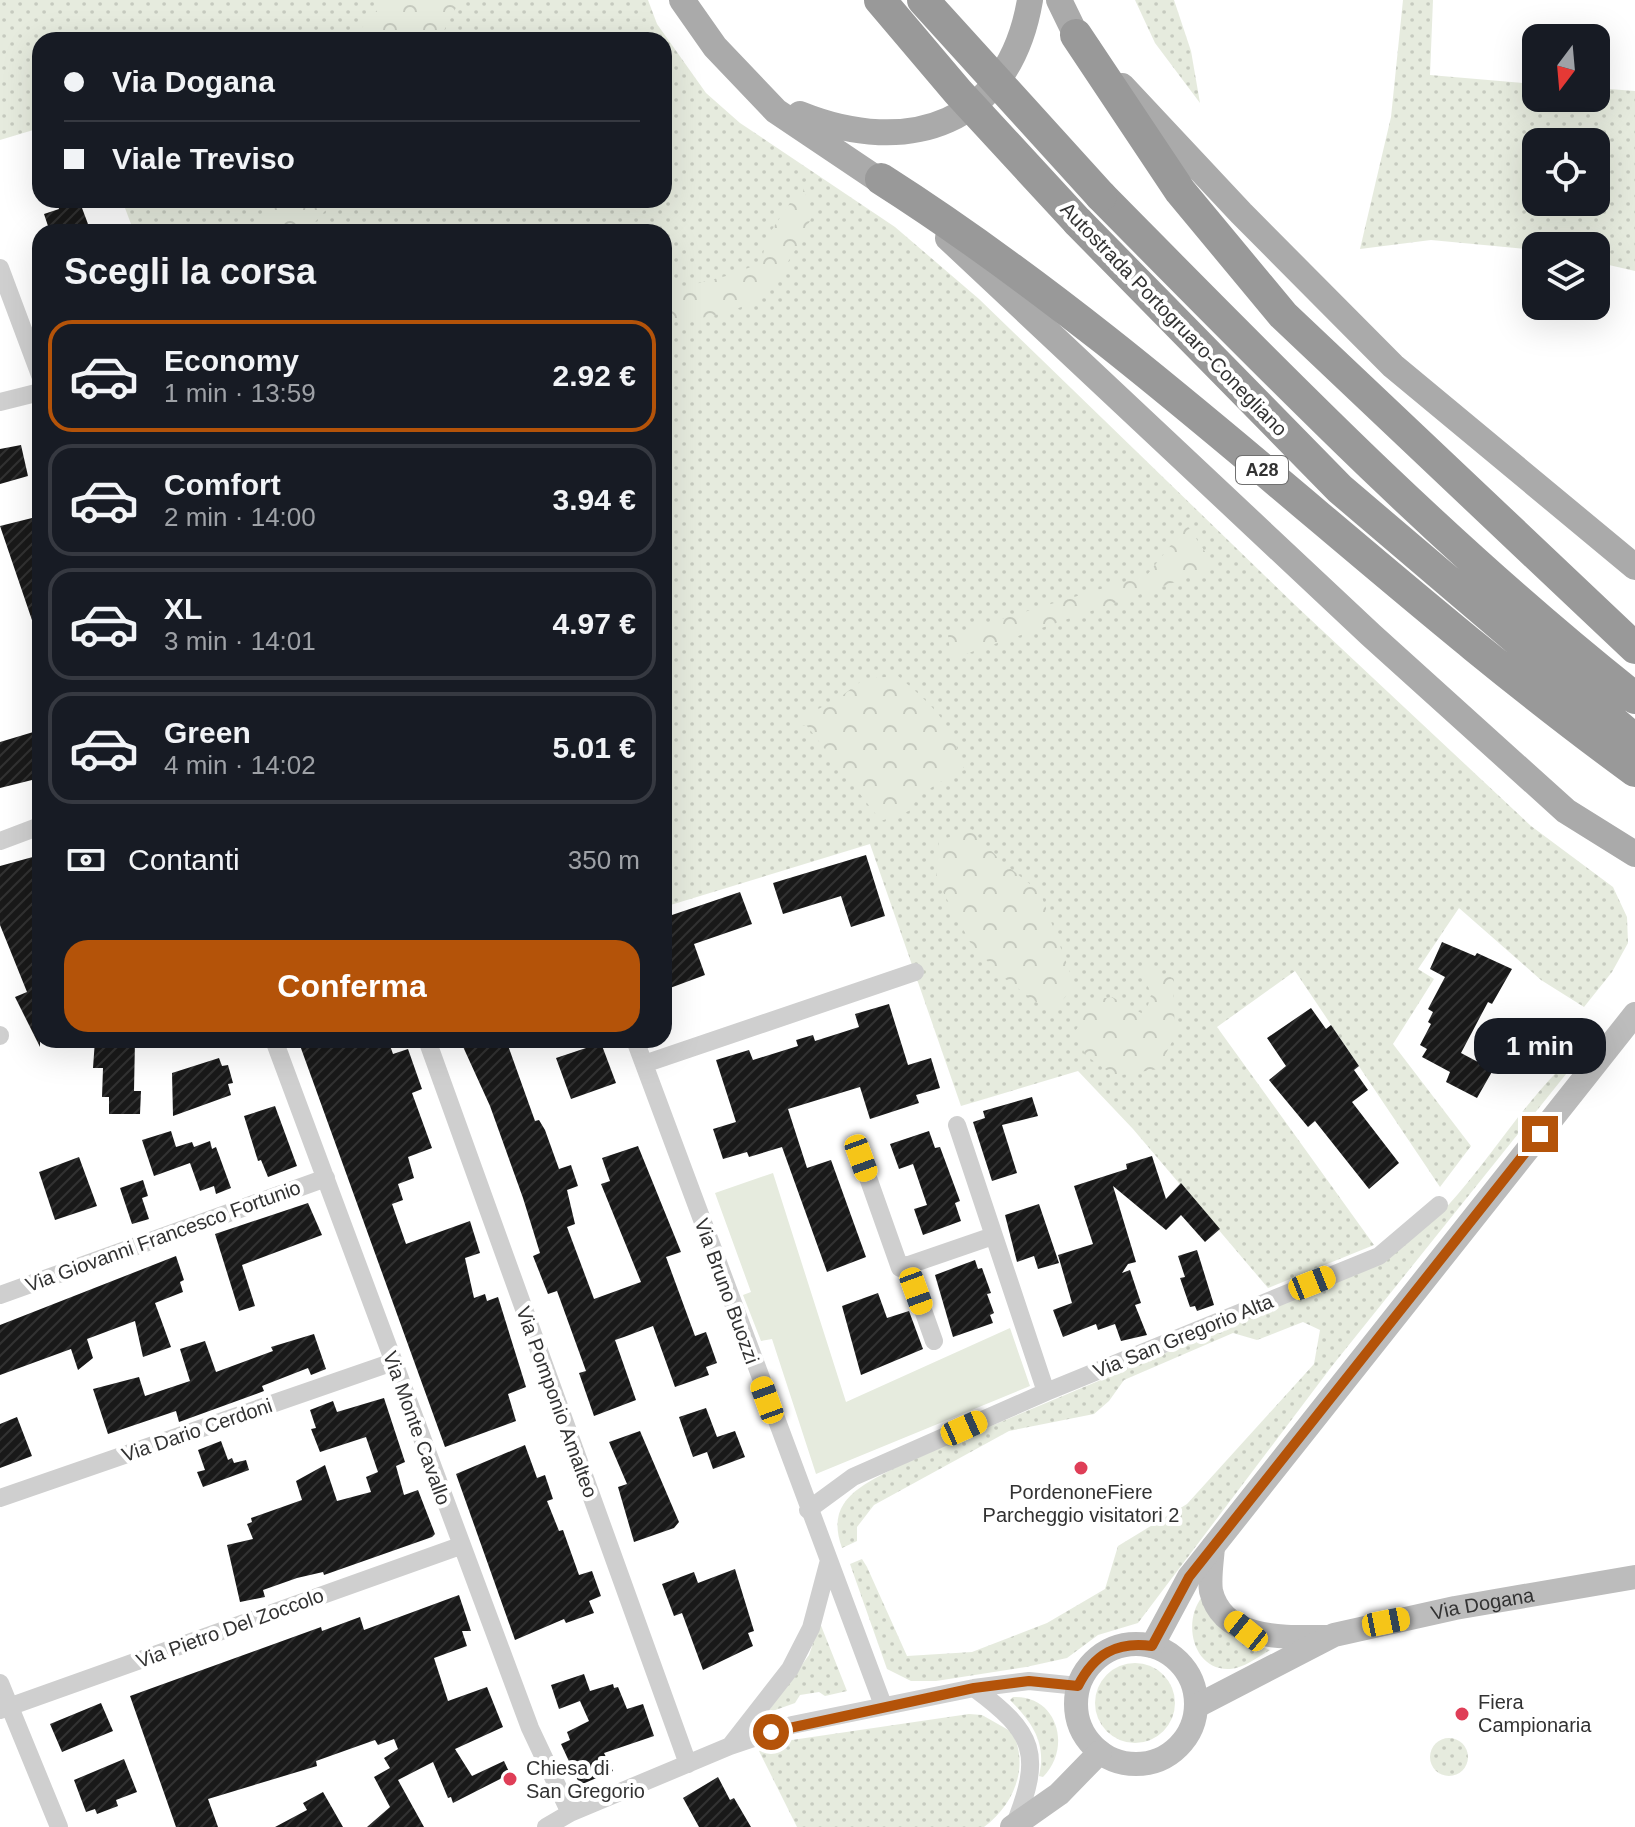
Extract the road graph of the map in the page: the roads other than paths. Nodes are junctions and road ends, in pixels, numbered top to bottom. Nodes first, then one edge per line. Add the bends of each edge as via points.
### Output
1 (880, 0) edge
2 (923, 0) edge
3 (1030, 0) edge
4 (1059, 0) edge
5 (684, 3) edge
6 (1076, 35) junction
7 (740, 75) junction
8 (881, 179) junction
9 (0, 268) edge
10 (32, 354) edge
11 (32, 394) edge
12 (0, 402) edge
13 (1635, 567) edge
14 (1635, 648) edge
15 (1635, 698) edge
16 (1635, 740) edge
17 (1635, 771) edge
18 (32, 829) edge
19 (0, 841) edge
20 (1635, 854) edge
21 (915, 972) dead end
22 (1635, 1014) edge
23 (277, 1048) edge
24 (430, 1048) edge
25 (638, 1048) edge
26 (644, 1064) junction
27 (957, 1125) dead end
28 (861, 1158) dead end
29 (326, 1178) junction
30 (1439, 1205) dead end
31 (993, 1236) junction
32 (907, 1265) junction
33 (0, 1295) edge
34 (934, 1341) dead end
35 (393, 1362) junction
36 (1046, 1392) junction
37 (0, 1498) edge
38 (808, 1510) junction
39 (460, 1546) junction
40 (1213, 1547) junction
41 (828, 1564) junction
42 (1635, 1577) edge
43 (1330, 1637) junction
44 (1152, 1646) junction
45 (0, 1683) edge
46 (1078, 1686) junction
47 (974, 1688) junction
48 (883, 1705) junction
49 (1197, 1706) junction
50 (5, 1708) edge
51 (730, 1746) junction
52 (1100, 1752) junction
53 (688, 1764) junction
54 (570, 1813) junction
55 (1013, 1826) edge
56 (59, 1827) edge
57 (546, 1827) edge

1 - 16 highway, Autostrada Portogruaro-Conegliano / A28, bridge via 1078,222 1340,489
2 - 15 highway, Autostrada Portogruaro-Conegliano, bridge via 1101,196 1368,466
3 - 7 main road via 1017,51 998,84 963,113 931,127 870,134 831,126 795,112
4 - 6 main road
5 - 7 main road
6 - 13 main road via 1393,366
6 - 14 highway via 1180,191 1283,315
7 - 8 main road via 776,111
8 - 17 highway, A28 via 964,232 1060,305 1431,612
8 - 20 main road via 1566,811
9 - 10 street
11 - 12 street
18 - 19 street
21 - 26 street
22 - 40 main road
23 - 29 street, Via Monte Cavallo
24 - 53 street, Via Pomponio Amalteo
25 - 26 street, Via Bruno Buozzi
26 - 38 street, Via Bruno Buozzi
27 - 31 street
28 - 32 street via 900,1268
29 - 33 street, Via Giovanni Francesco Fortunio
29 - 35 street, Via Monte Cavallo
30 - 36 street, Via San Gregorio Alta via 1379,1256
31 - 32 street
31 - 36 street
32 - 34 street
35 - 37 street, Via Dario Cerdoni
35 - 39 street, Via Monte Cavallo
36 - 38 street, Via San Gregorio Alta via 853,1477
38 - 41 street, Via Bruno Buozzi
39 - 50 street, Via Pietro Del Zoccolo
39 - 54 street, Via Monte Cavallo via 530,1728
40 - 43 main road, Via Dogana via 1211,1590 1220,1610 1246,1631
40 - 44 main road via 1189,1577
41 - 48 street, Via Bruno Buozzi
41 - 51 street via 811,1628 790,1669
42 - 43 main road, Via Dogana via 1455,1608
43 - 49 main road, Via Dogana
44 - 46 main road via 1116,1647 1086,1669
44 - 49 main road via 1185,1668
45 - 50 street
46 - 47 street via 1029,1681
46 - 52 main road via 1078,1722
47 - 48 street
47 - 55 street via 1004,1710 1026,1736 1026,1796
48 - 51 street via 792,1725
49 - 52 main road via 1189,1733 1171,1754 1135,1764
50 - 56 street
51 - 53 street
52 - 55 main road via 1059,1794
53 - 54 street
54 - 57 street

